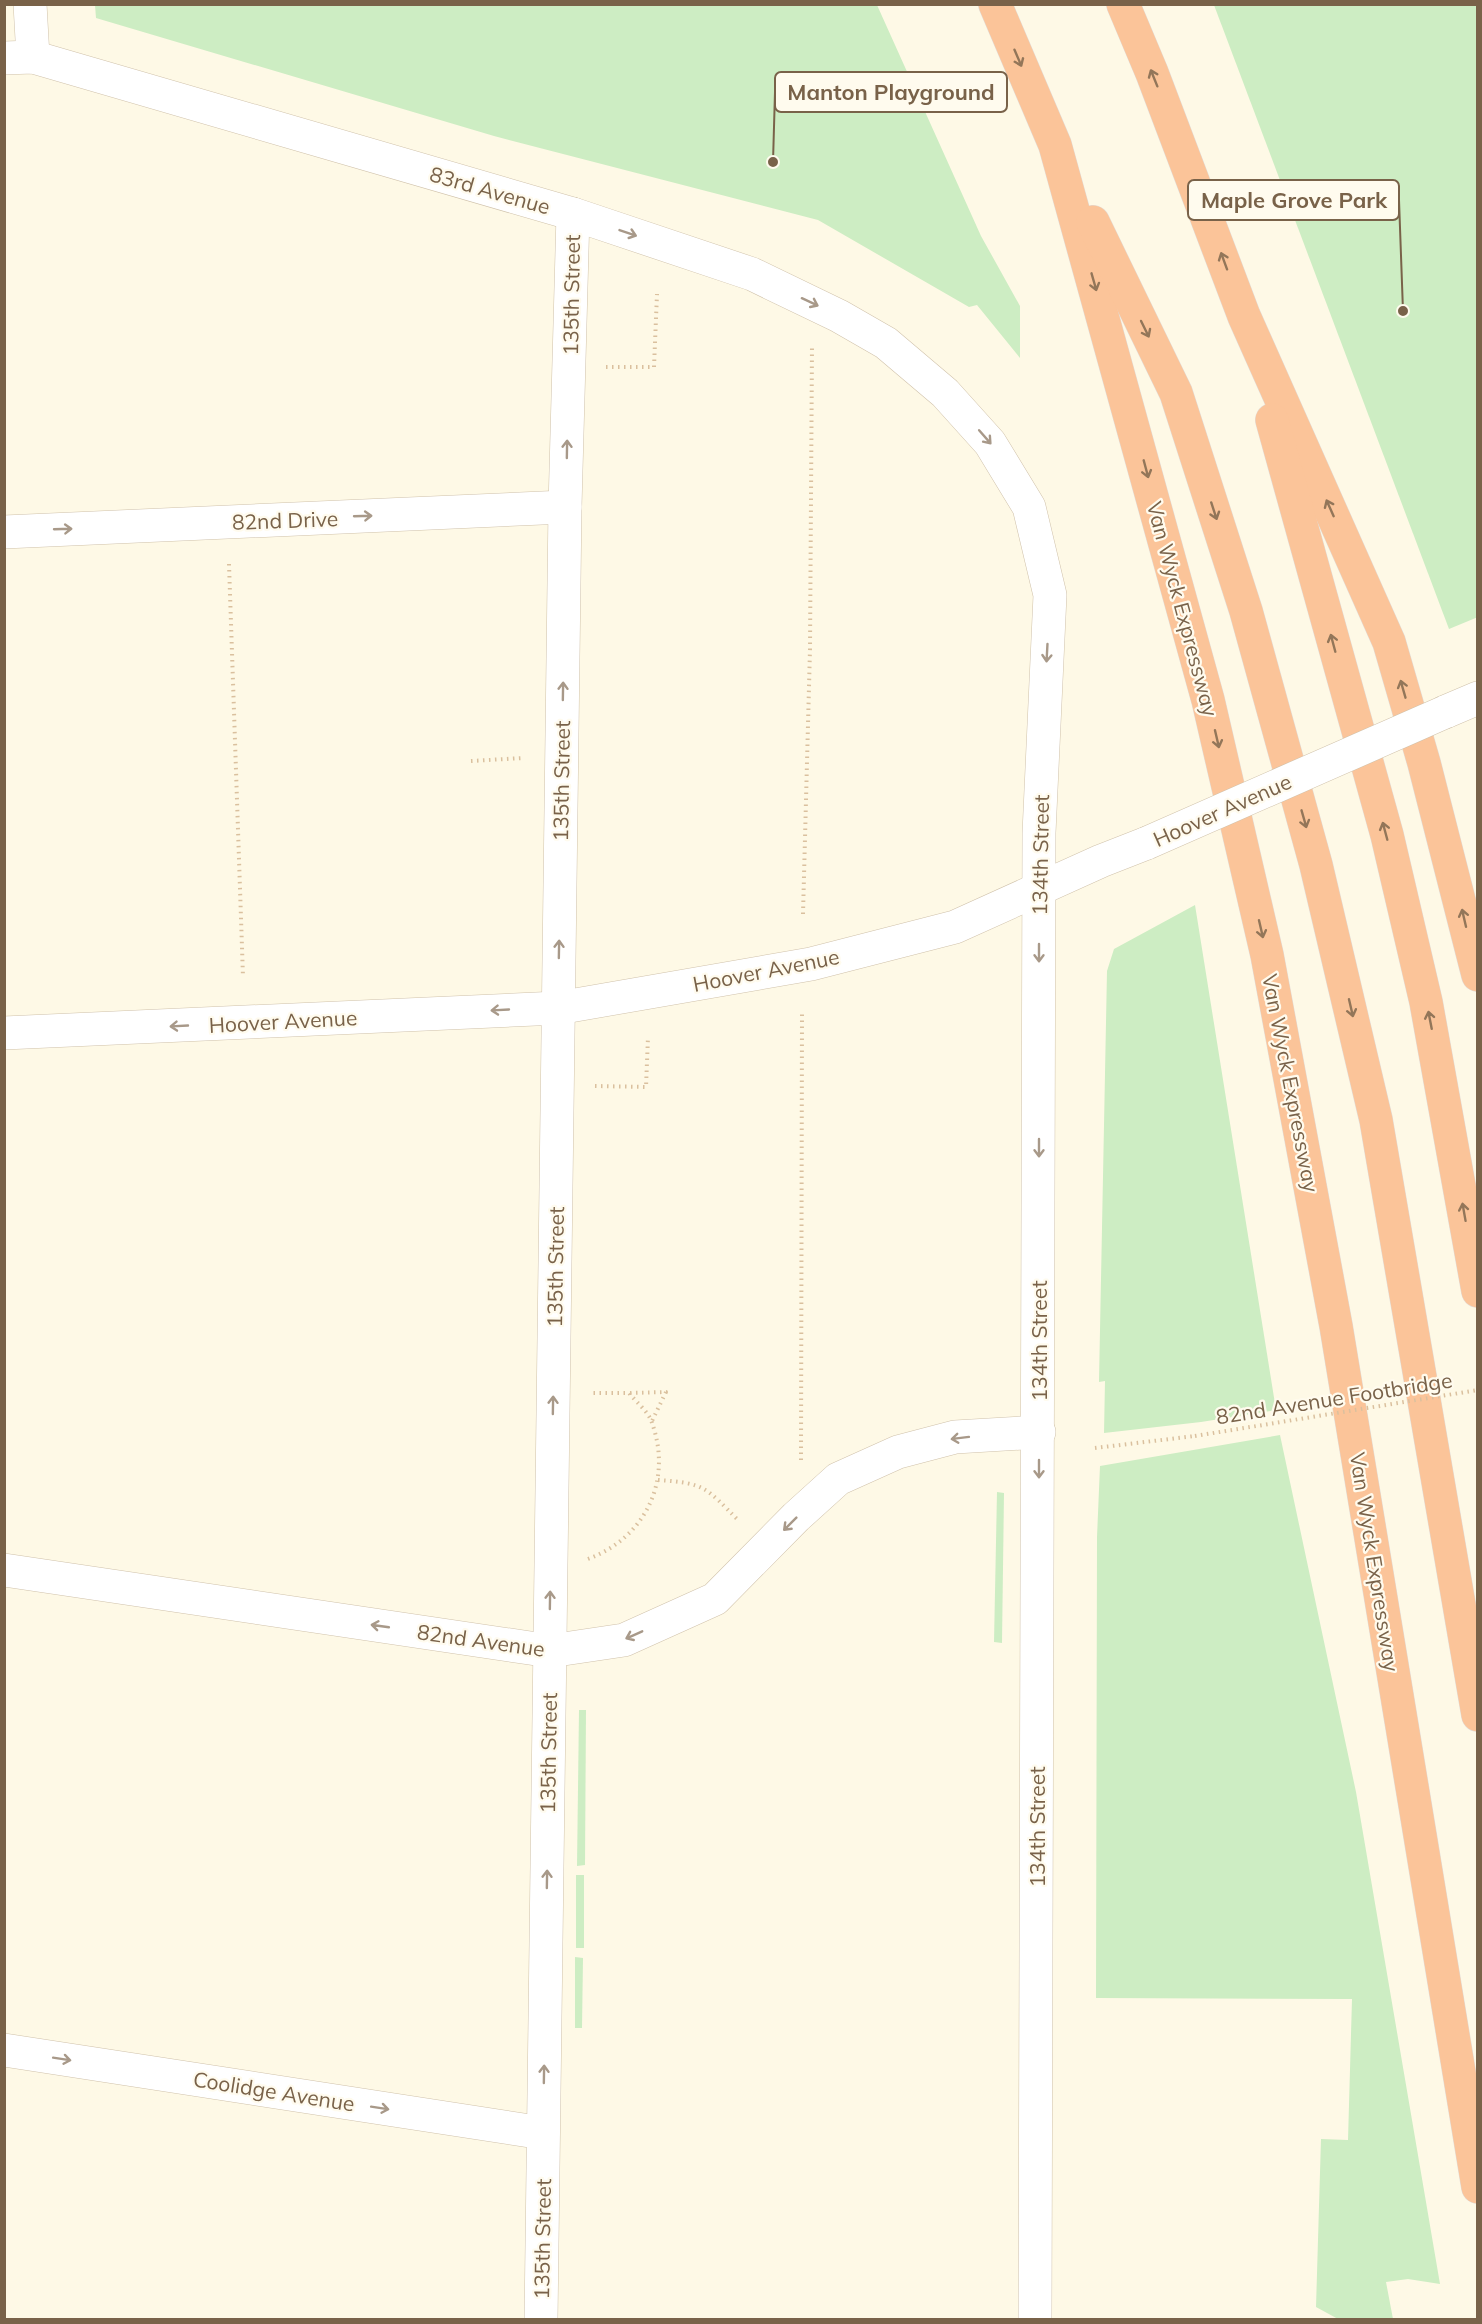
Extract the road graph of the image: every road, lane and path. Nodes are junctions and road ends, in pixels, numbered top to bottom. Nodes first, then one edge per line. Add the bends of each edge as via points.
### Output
1 (30, 4) edge
2 (995, 4) edge
3 (1123, 4) edge
4 (19, 57) edge
5 (1055, 145) junction
6 (573, 214) junction
7 (657, 294) dead end
8 (1244, 316) junction
9 (812, 342) dead end
10 (605, 367) dead end
11 (945, 393) joint
12 (565, 507) junction
13 (4, 532) edge
14 (229, 564) dead end
15 (1478, 698) edge
16 (524, 758) dead end
17 (471, 761) dead end
18 (1040, 890) junction
19 (802, 915) dead end
20 (1478, 975) edge
21 (243, 978) dead end
22 (558, 1008) junction
23 (802, 1014) dead end
24 (4, 1033) edge
25 (648, 1037) dead end
26 (595, 1086) dead end
27 (1478, 1291) edge
28 (1478, 1389) edge
29 (590, 1393) dead end
30 (629, 1393) junction
31 (652, 1421) junction
32 (1039, 1432) junction
33 (1095, 1448) dead end
34 (801, 1463) dead end
35 (658, 1480) junction
36 (740, 1522) dead end
37 (587, 1559) dead end
38 (4, 1570) edge
39 (549, 1651) junction
40 (1478, 1715) edge
41 (4, 2050) edge
42 (543, 2133) junction
43 (1478, 2187) edge
44 (541, 2319) edge
45 (1035, 2319) edge

1 - 4 street
2 -> 5 highway, Van Wyck Expressway
8 -> 3 highway
4 - 6 street, 83rd Avenue
5 -> 40 highway via 1176,393 1246,611 1316,865 1376,1120
5 -> 43 highway, Van Wyck Expressway via 1208,700 1267,955 1334,1314
6 -> 11 street, 83rd Avenue via 752,274 830,311 886,343
12 -> 6 street, 135th Street
7 - 10 path via 654,367
20 -> 8 highway via 1389,642
27 -> 8 highway via 1426,1002 1387,835
9 - 19 path via 810,649
11 -> 18 street, 134th Street via 990,443 1029,507 1050,595
13 -> 12 street, 82nd Drive
22 -> 12 street, 135th Street
14 - 21 path
15 - 18 street, Hoover Avenue, bridge
16 - 17 path
18 - 22 street, Hoover Avenue via 955,927 811,964
18 -> 32 street, 134th Street
22 -> 24 street, Hoover Avenue
39 -> 22 street, 135th Street
23 - 34 path
25 - 26 path via 646,1087
28 - 33 path, 82nd Avenue Footbridge, bridge via 1194,1436
29 - 30 path
30 - 31 path
30 - 31 path via 666,1392
31 - 35 path via 659,1453
32 -> 39 street, 82nd Avenue via 955,1437 898,1452 838,1479 715,1599 624,1640
32 -> 45 street, 134th Street
35 - 36 path via 697,1484
35 - 37 path via 644,1516 603,1553
39 -> 38 street, 82nd Avenue
42 -> 39 street, 135th Street
41 -> 42 street, Coolidge Avenue
42 - 44 street, 135th Street

